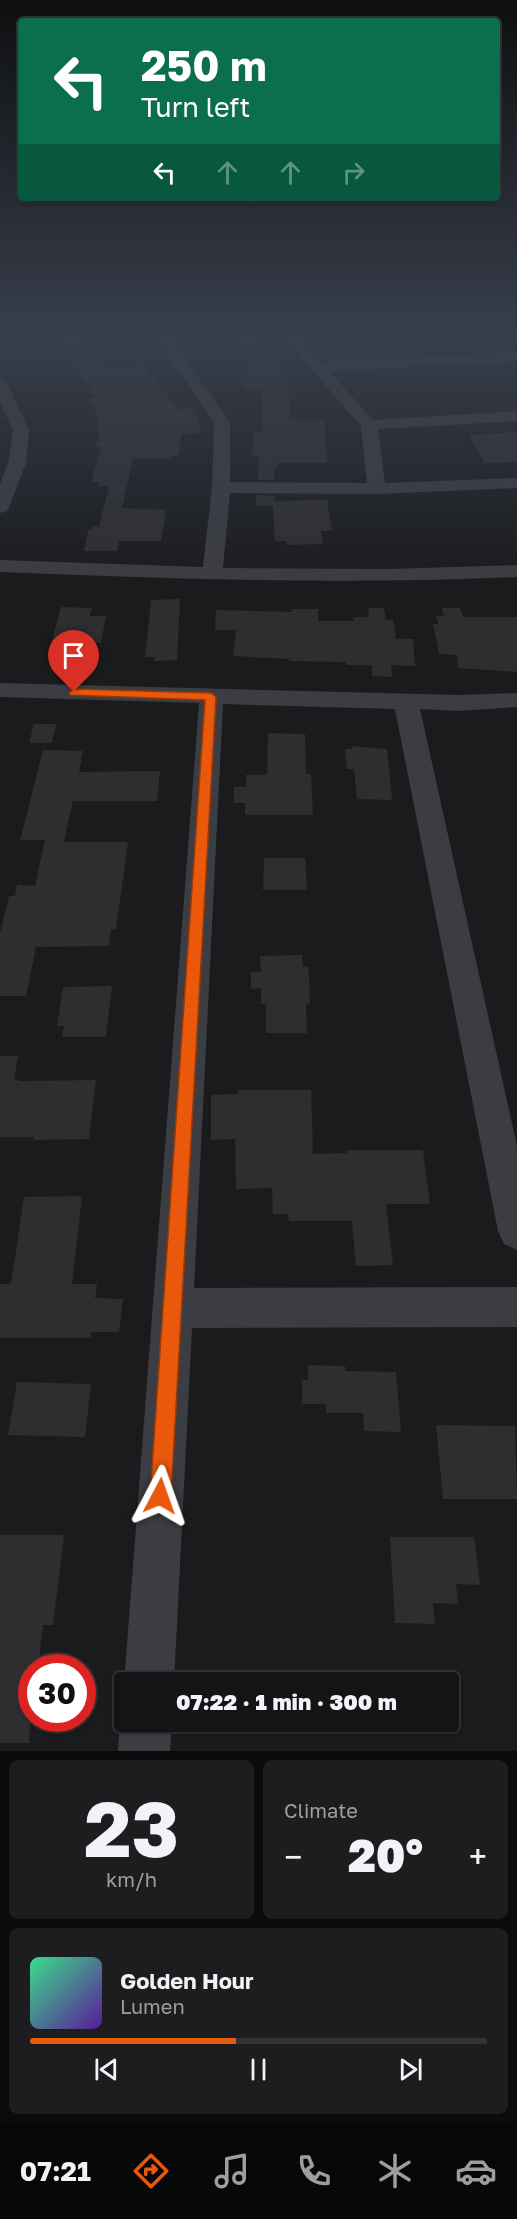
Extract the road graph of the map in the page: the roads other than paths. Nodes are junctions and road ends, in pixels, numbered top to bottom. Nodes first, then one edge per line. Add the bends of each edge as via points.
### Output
1 (15, 418) edge
2 (218, 418) edge
3 (363, 418) edge
4 (489, 418) edge
5 (369, 425) junction
6 (517, 483) edge
7 (221, 487) junction
8 (377, 489) junction
9 (0, 507) edge
10 (0, 566) edge
11 (517, 571) edge
12 (212, 575) junction
13 (2, 697) edge
14 (211, 697) junction
15 (517, 700) edge
16 (406, 702) junction
17 (517, 1231) edge
18 (517, 1307) edge
19 (172, 1308) junction
20 (150, 1672) edge
21 (145, 1732) edge
22 (144, 1751) edge

1 - 9 street via 21,431 17,463
2 - 7 street via 222,423
3 - 5 street
4 - 5 street
5 - 8 street
6 - 8 street
7 - 8 street
7 - 12 street
10 - 12 street
11 - 12 street
13 - 14 street
14 - 16 street
14 - 19 street
15 - 16 street
16 - 17 street
18 - 19 street
19 - 20 street
21 - 22 street

